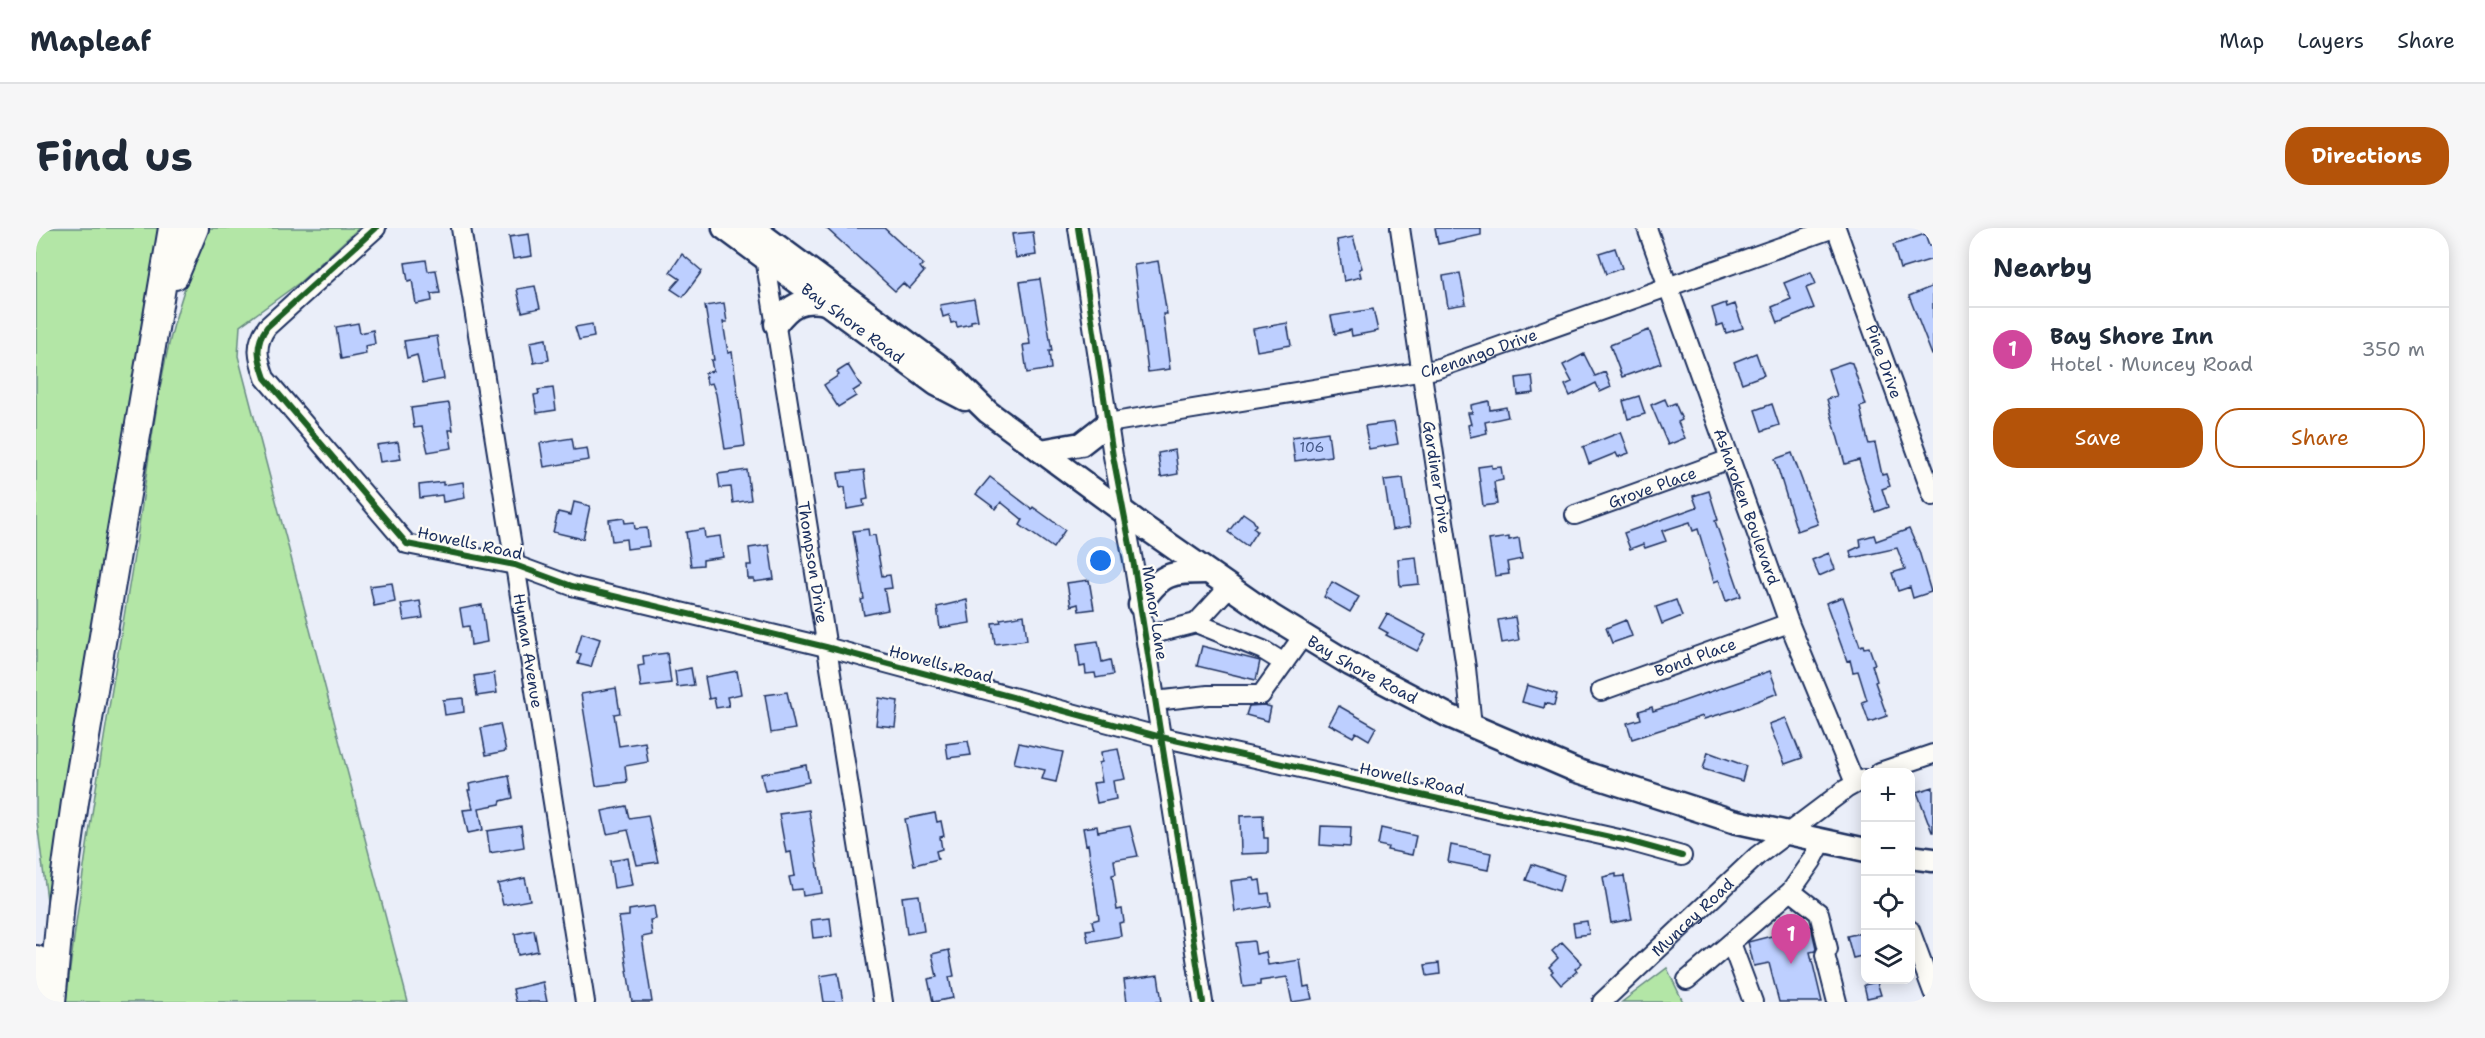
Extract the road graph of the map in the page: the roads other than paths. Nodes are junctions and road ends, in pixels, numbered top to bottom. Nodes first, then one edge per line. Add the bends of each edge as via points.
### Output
1 (172, 228) edge
2 (195, 228) edge
3 (376, 228) edge
4 (461, 228) edge
5 (724, 228) edge
6 (1078, 228) edge
7 (1400, 228) edge
8 (1647, 228) edge
9 (1835, 228) edge
10 (758, 230) edge
11 (765, 258) junction
12 (1669, 288) junction
13 (826, 303) junction
14 (776, 324) junction
15 (155, 329) junction
16 (1421, 372) junction
17 (988, 412) junction
18 (1108, 423) junction
19 (1041, 451) junction
20 (1730, 459) junction
21 (1933, 496) edge
22 (1123, 510) junction
23 (1575, 515) dead end
24 (515, 565) junction
25 (1207, 572) junction
26 (1229, 587) junction
27 (1140, 605) junction
28 (1196, 623) junction
29 (1789, 623) junction
30 (1145, 636) junction
31 (1303, 636) junction
32 (826, 647) junction
33 (1284, 663) junction
34 (1601, 691) dead end
35 (1155, 701) junction
36 (1472, 727) junction
37 (1161, 737) junction
38 (1933, 754) edge
39 (1898, 768) edge
40 (1860, 780) edge
41 (1787, 834) junction
42 (1822, 842) junction
43 (1861, 849) edge
44 (1682, 856) dead end
45 (1915, 858) edge
46 (1933, 860) edge
47 (1791, 891) junction
48 (1915, 938) edge
49 (1731, 943) junction
50 (36, 959) edge
51 (1929, 967) edge
52 (1687, 980) dead end
53 (1933, 992) edge
54 (37, 1002) edge
55 (52, 1002) edge
56 (585, 1002) edge
57 (883, 1002) edge
58 (1203, 1002) edge
59 (1602, 1002) edge
60 (1753, 1002) edge
61 (1837, 1002) edge

1 - 15 highway
2 - 15 highway
3 - 24 street, Howells Road via 267,327 257,347 265,378 407,544
4 - 24 street, Hyman Avenue
5 - 11 main road, Bay Shore Road
6 - 18 street, Manor Lane
7 - 16 street, Gardiner Drive
8 - 12 street, Asharoken Boulevard
9 - 12 street, Chenango Drive
9 - 21 street, Pine Drive
10 - 11 street, Thompson Drive
10 - 17 main road, Bay Shore Road via 945,370
11 - 13 main road, Bay Shore Road
11 - 14 street, Thompson Drive
12 - 16 street, Chenango Drive
12 - 20 street, Asharoken Boulevard
13 - 14 main road via 801,302 788,309
13 - 17 main road, Bay Shore Road via 936,384
14 - 32 street, Thompson Drive
15 - 55 highway via 69,845
16 - 18 street, Chenango Drive
16 - 36 street, Gardiner Drive
17 - 19 main road, Bay Shore Road
18 - 19 main road via 1081,444
18 - 22 street, Manor Lane
19 - 22 main road, Bay Shore Road
20 - 23 street, Grove Place
20 - 29 street, Asharoken Boulevard
22 - 25 main road, Bay Shore Road
22 - 27 street, Manor Lane
24 - 32 street, Howells Road via 572,586
24 - 56 street, Hyman Avenue
25 - 26 main road, Bay Shore Road
25 - 27 main road via 1165,576 1152,586
26 - 28 street
26 - 31 main road, Bay Shore Road
27 - 30 street, Manor Lane
28 - 30 street
28 - 33 street via 1263,650
29 - 34 street, Bond Place
29 - 40 street, Asharoken Boulevard
30 - 35 street, Manor Lane
31 - 33 street
31 - 36 main road, Bay Shore Road
32 - 37 street, Howells Road
32 - 57 street, Thompson Drive
33 - 35 street via 1261,695
35 - 37 street, Manor Lane
36 - 41 main road, Bay Shore Road via 1612,783
37 - 44 street, Howells Road
37 - 58 street, Manor Lane
38 - 39 street
40 - 41 street, Muncey Road
41 - 42 main road
41 - 59 street, Muncey Road via 1757,856
42 - 43 main road
42 - 47 street
45 - 46 main road
47 - 49 street
47 - 61 street via 1819,913
48 - 51 street
49 - 52 street
49 - 60 street
50 - 54 highway
51 - 53 street

